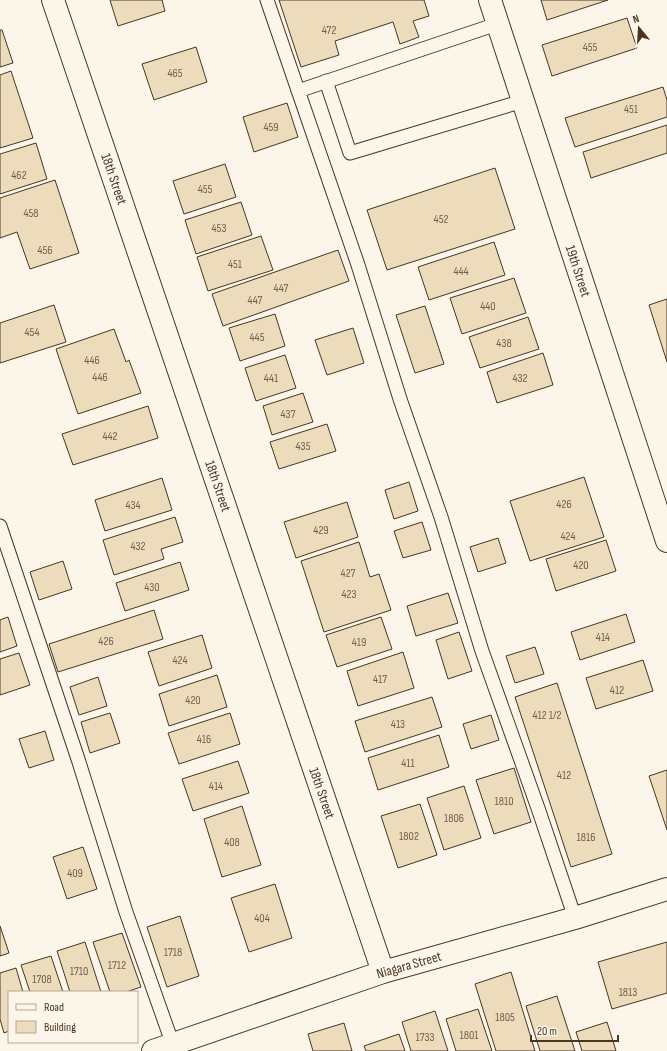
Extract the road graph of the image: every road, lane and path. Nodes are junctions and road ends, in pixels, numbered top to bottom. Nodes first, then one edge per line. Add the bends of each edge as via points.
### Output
1 (53, 0) edge
2 (268, 0) edge
3 (490, 0) edge
4 (498, 24) junction
5 (326, 81) junction
6 (298, 91) junction
7 (523, 101) junction
8 (0, 526) edge
9 (667, 541) edge
10 (667, 889) edge
11 (575, 918) junction
12 (383, 972) junction
13 (163, 1048) edge

1 - 12 street, 18th Street
2 - 6 lane
3 - 4 street, 19th Street
4 - 5 lane
4 - 7 street, 19th Street
5 - 6 lane
5 - 7 lane via 350,153
6 - 11 lane via 441,517 482,652
7 - 9 street, 19th Street
8 - 13 lane via 126,912
10 - 11 street, Niagara Street
11 - 12 street, Niagara Street
12 - 13 street, Niagara Street

